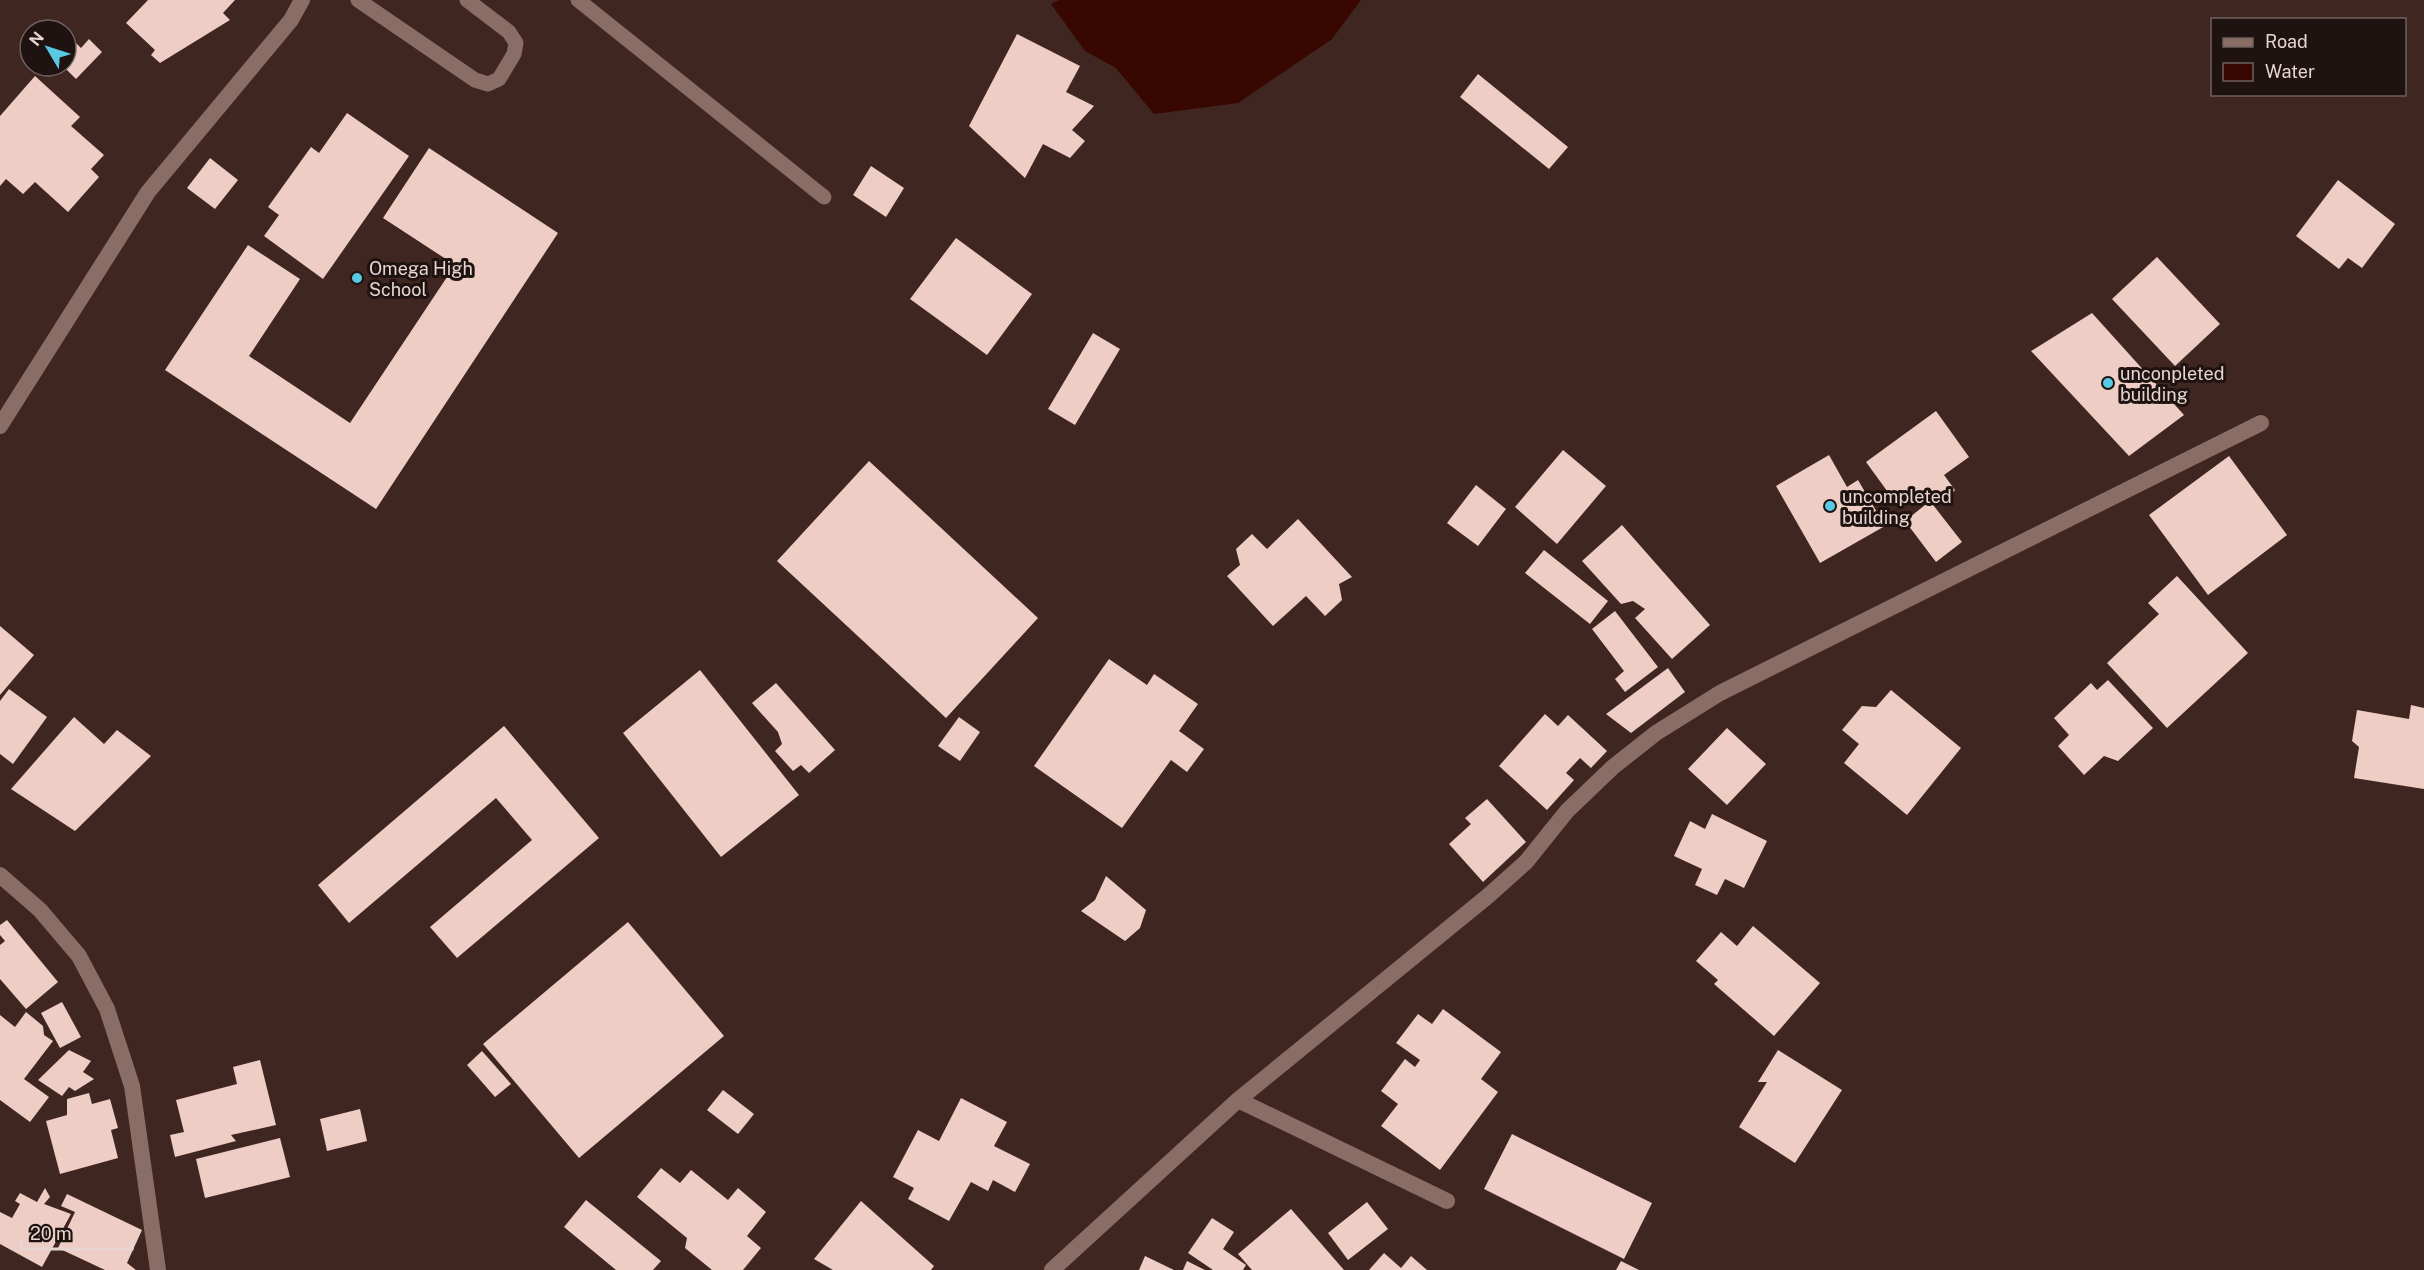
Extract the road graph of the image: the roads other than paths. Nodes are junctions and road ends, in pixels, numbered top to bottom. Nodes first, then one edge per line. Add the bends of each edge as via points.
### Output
1 (302, 0) edge
2 (358, 0) edge
3 (467, 0) edge
4 (578, 0) edge
5 (824, 197) dead end
6 (2261, 423) dead end
7 (0, 426) edge
8 (0, 874) edge
9 (1238, 1100) junction
10 (1447, 1201) dead end
11 (158, 1270) edge
12 (1052, 1270) edge

1 - 7 street via 291,20 148,192
2 - 3 lane via 475,81 488,84 499,79 516,43 509,32
4 - 5 lane
6 - 9 street via 1720,693 1656,733 1575,803 1526,862 1488,896
8 - 11 street via 40,910 79,956 107,1009 132,1086
9 - 10 street
9 - 12 street

